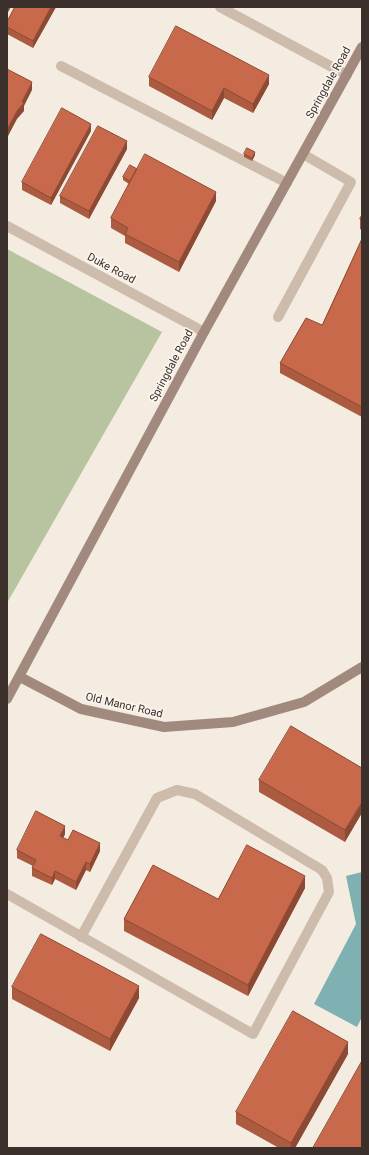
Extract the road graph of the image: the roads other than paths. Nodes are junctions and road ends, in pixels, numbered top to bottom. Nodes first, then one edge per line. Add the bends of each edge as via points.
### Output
1 (220, 7) edge
2 (362, 47) edge
3 (61, 66) dead end
4 (347, 75) junction
5 (303, 154) junction
6 (287, 184) junction
7 (7, 226) edge
8 (278, 317) dead end
9 (204, 332) junction
10 (362, 667) edge
11 (20, 677) junction
12 (7, 699) edge
13 (7, 894) edge
14 (80, 936) junction

1 - 4 street
2 - 4 main road, Springdale Road
3 - 6 street
4 - 5 main road, Springdale Road
5 - 6 main road, Springdale Road
5 - 8 street via 351,182
6 - 9 main road, Springdale Road
7 - 9 street, Duke Road
9 - 11 main road, Springdale Road
10 - 11 main road, Old Manor Road via 304,702 233,722 164,727 80,709
11 - 12 main road, Springdale Road
13 - 14 street
14 - 14 street via 253,1034 329,892 327,878 322,870 195,794 177,790 157,798

